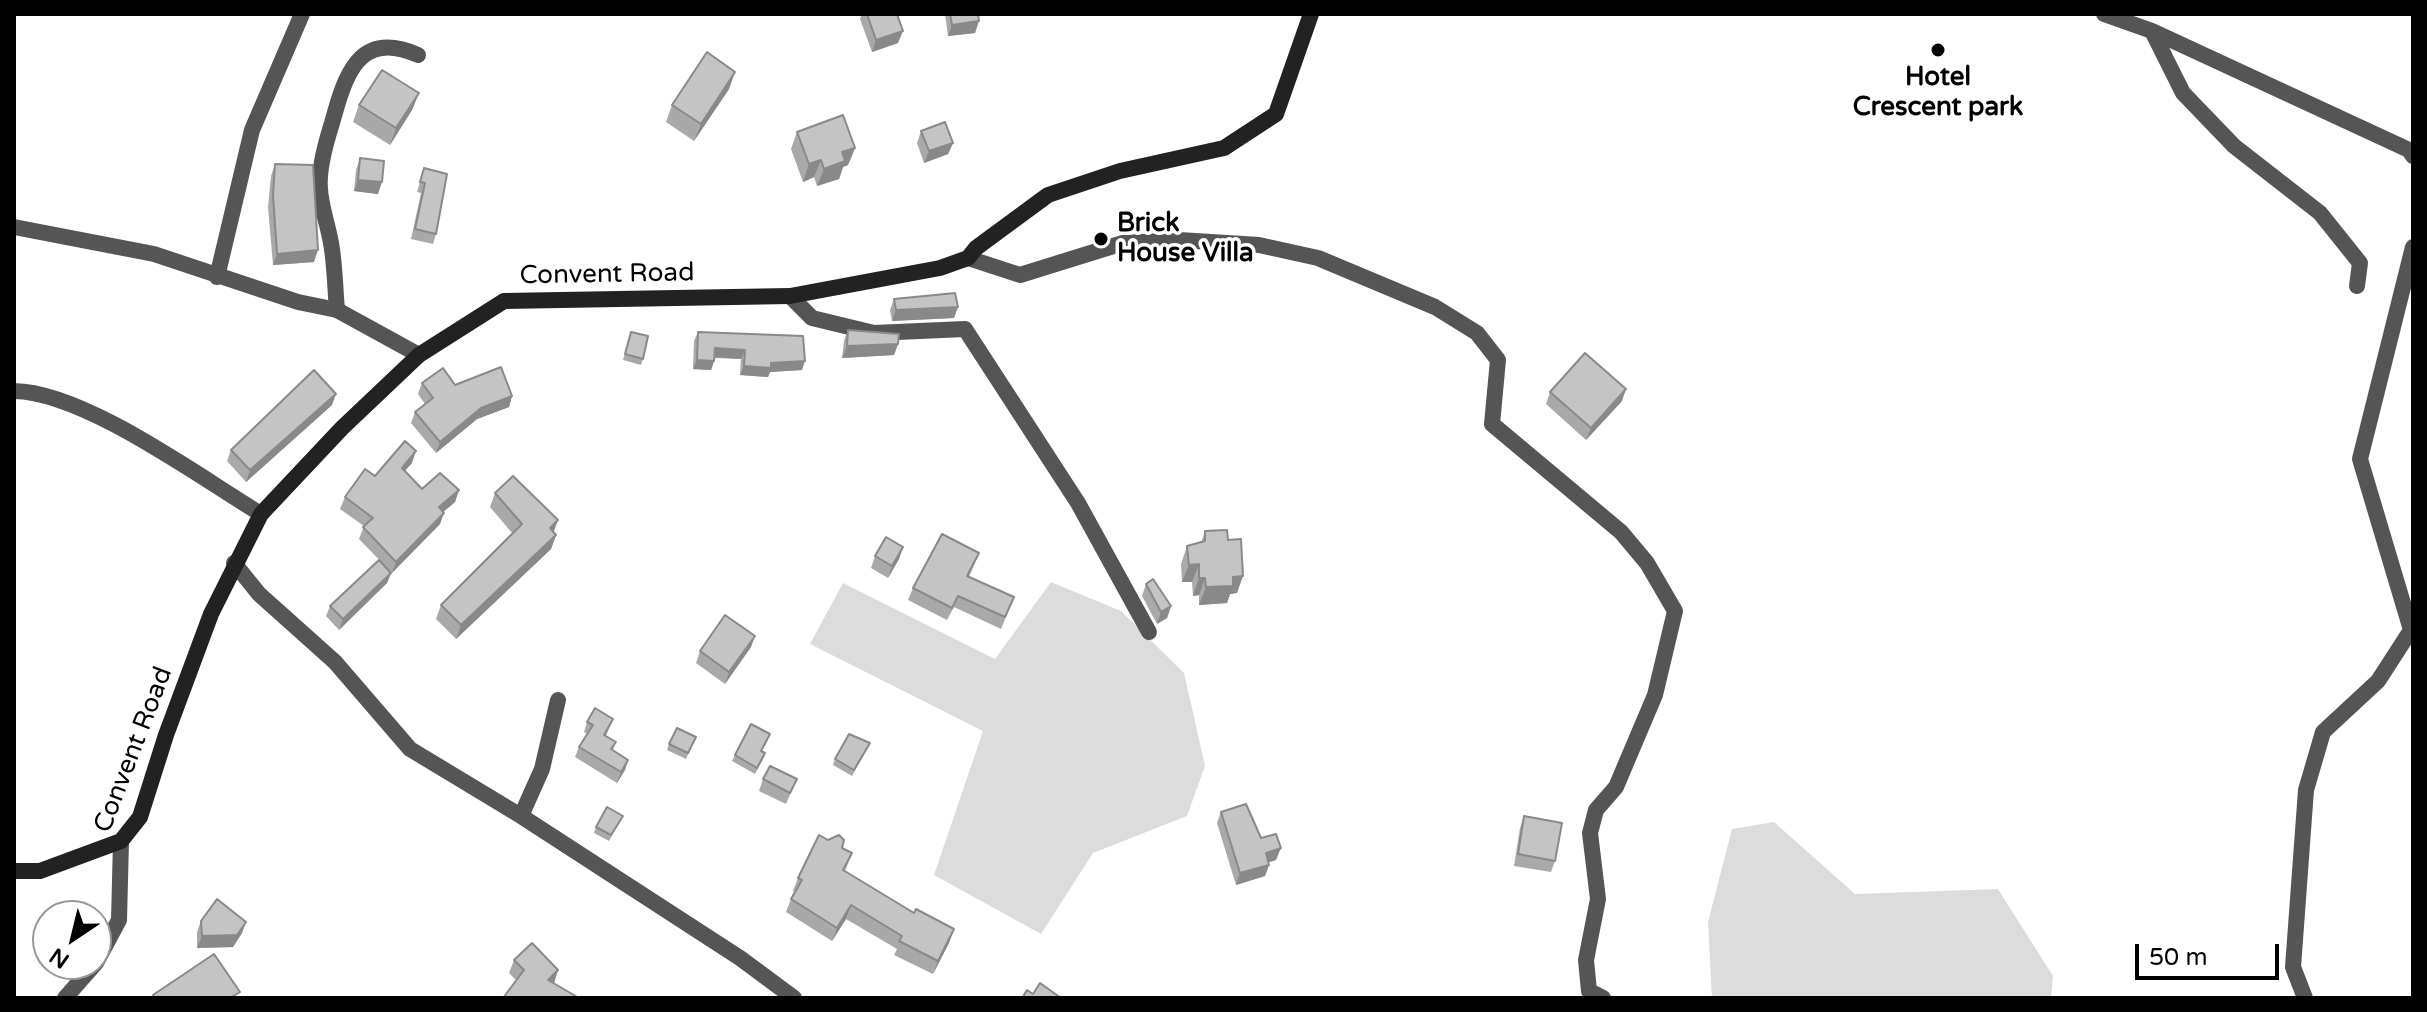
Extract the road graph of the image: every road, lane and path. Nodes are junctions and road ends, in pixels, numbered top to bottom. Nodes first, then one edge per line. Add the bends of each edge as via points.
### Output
1 (302, 14) edge
2 (1311, 14) edge
3 (2104, 14) edge
4 (2152, 31) junction
5 (418, 55) dead end
6 (2412, 150) edge
7 (14, 227) edge
8 (2413, 247) edge
9 (968, 258) junction
10 (217, 277) junction
11 (2357, 286) dead end
12 (790, 296) junction
13 (337, 310) junction
14 (419, 355) junction
15 (14, 391) edge
16 (261, 514) junction
17 (234, 563) junction
18 (1149, 632) dead end
19 (558, 700) dead end
20 (521, 816) junction
21 (121, 841) junction
22 (14, 871) edge
23 (112, 933) edge
24 (81, 980) edge
25 (65, 998) edge
26 (794, 998) edge
27 (1603, 998) edge
28 (2305, 998) edge

1 - 10 street via 252,130
2 - 9 main road, Convent Road via 1276,114 1224,148 1120,171 1048,195
3 - 4 street
4 - 6 street
4 - 11 street via 2183,93 2234,146 2320,213 2342,238 2360,263
5 - 13 street via 378,47 354,63 344,79 319,187 332,247
7 - 10 street via 154,254
8 - 28 street via 2360,459 2411,630 2378,681 2323,732 2306,790 2293,967
9 - 12 main road, Convent Road
9 - 27 street via 1020,275 1123,243 1259,245 1318,258 1372,279 1435,307 1491,346 1498,360 1492,424 1621,532 1675,611 1655,695 1616,787 1596,810 1590,833 1598,899 1586,960 1589,991
10 - 13 street
12 - 14 main road, Convent Road via 504,301
12 - 18 street via 812,318 874,333 965,329 1065,482
13 - 14 street
14 - 16 main road, Convent Road
15 - 16 street via 38,391 76,403
16 - 17 main road, Convent Road
17 - 20 street via 259,594 335,662 410,749
17 - 21 main road, Convent Road via 166,735 140,817
19 - 20 street via 542,769
20 - 26 street
21 - 22 main road via 40,871
21 - 23 street, Convent Road via 119,920
24 - 25 street, Convent Road

